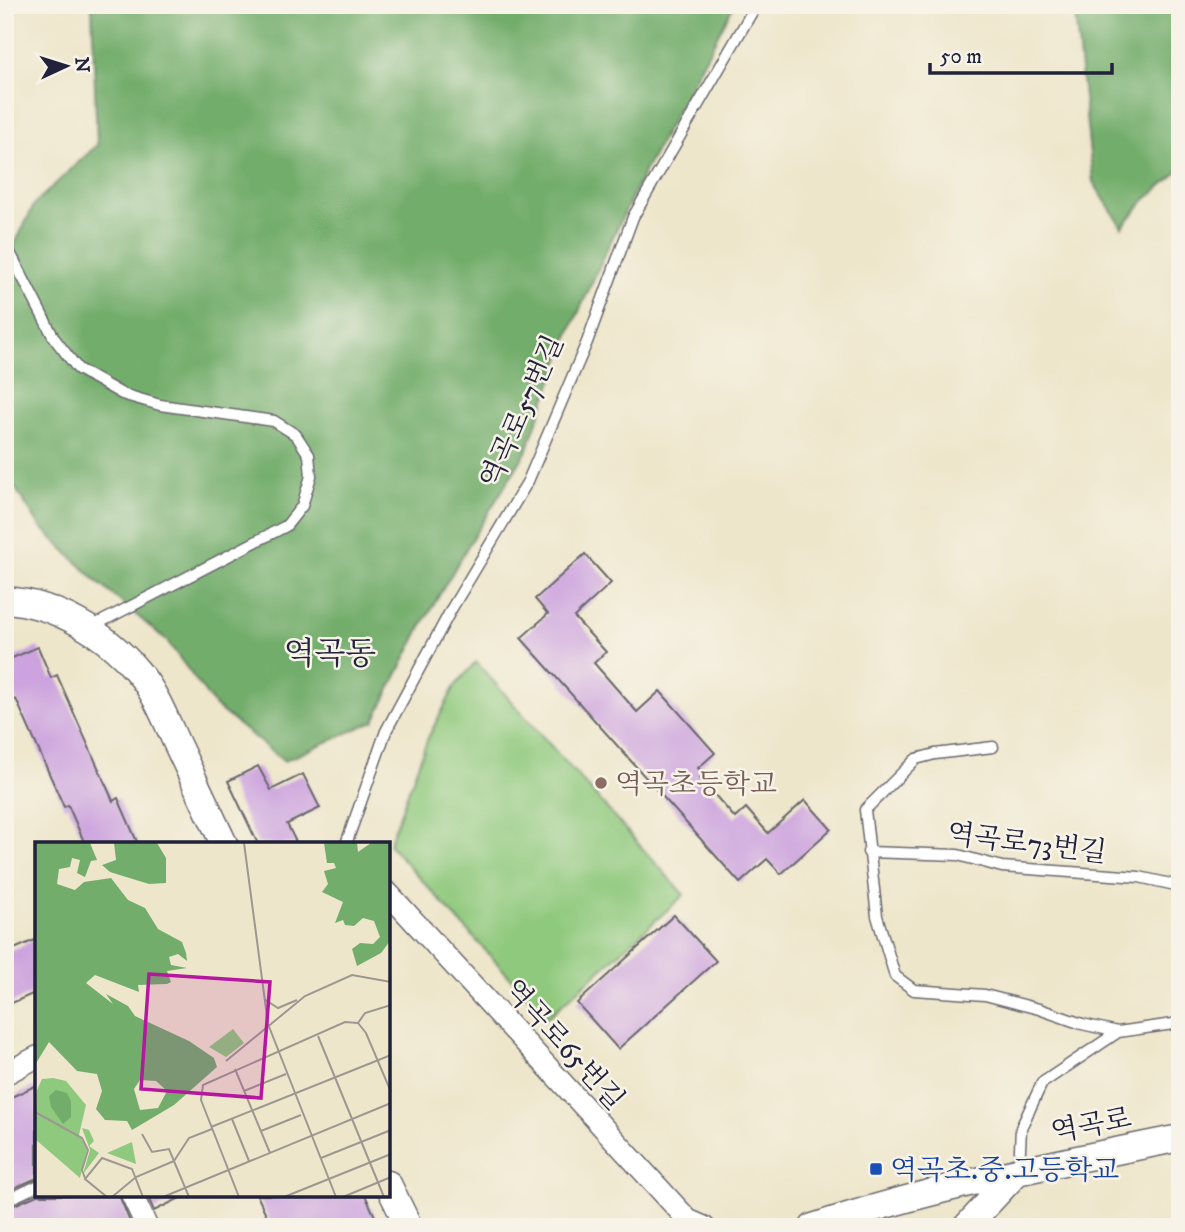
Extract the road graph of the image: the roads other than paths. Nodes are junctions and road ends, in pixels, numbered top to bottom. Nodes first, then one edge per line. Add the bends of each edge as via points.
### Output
1 (756, 5) edge
2 (5, 243) edge
3 (5, 600) edge
4 (88, 629) junction
5 (993, 747) dead end
6 (223, 842) edge
7 (347, 842) edge
8 (868, 852) junction
9 (1180, 886) edge
10 (390, 895) edge
11 (1180, 1023) edge
12 (1118, 1032) junction
13 (35, 1058) edge
14 (5, 1074) edge
15 (1180, 1138) edge
16 (1019, 1170) junction
17 (35, 1187) edge
18 (390, 1188) edge
19 (133, 1197) edge
20 (5, 1201) edge
21 (147, 1227) edge
22 (409, 1227) edge
23 (704, 1227) edge
24 (813, 1227) edge
25 (966, 1227) edge

1 - 7 lane, 역곡로57번길 via 633,216 587,342 528,481 386,731
2 - 4 lane via 54,338 78,369 122,394 160,405 274,421 296,435 310,455 311,477 302,506 286,526
3 - 4 street via 37,605
4 - 6 street via 138,671 153,694
5 - 8 lane via 916,759 865,810
8 - 9 lane, 역곡로73번길 via 958,855 1002,867 1139,877
8 - 12 lane via 877,916 895,976 914,990 985,995
10 - 23 street, 역곡로65번길 via 688,1220
11 - 12 lane
12 - 16 lane via 1042,1083 1021,1128
13 - 14 street
15 - 16 street, 역곡로
16 - 24 street, 역곡로
16 - 25 street
17 - 20 lane
18 - 22 street
19 - 21 street

